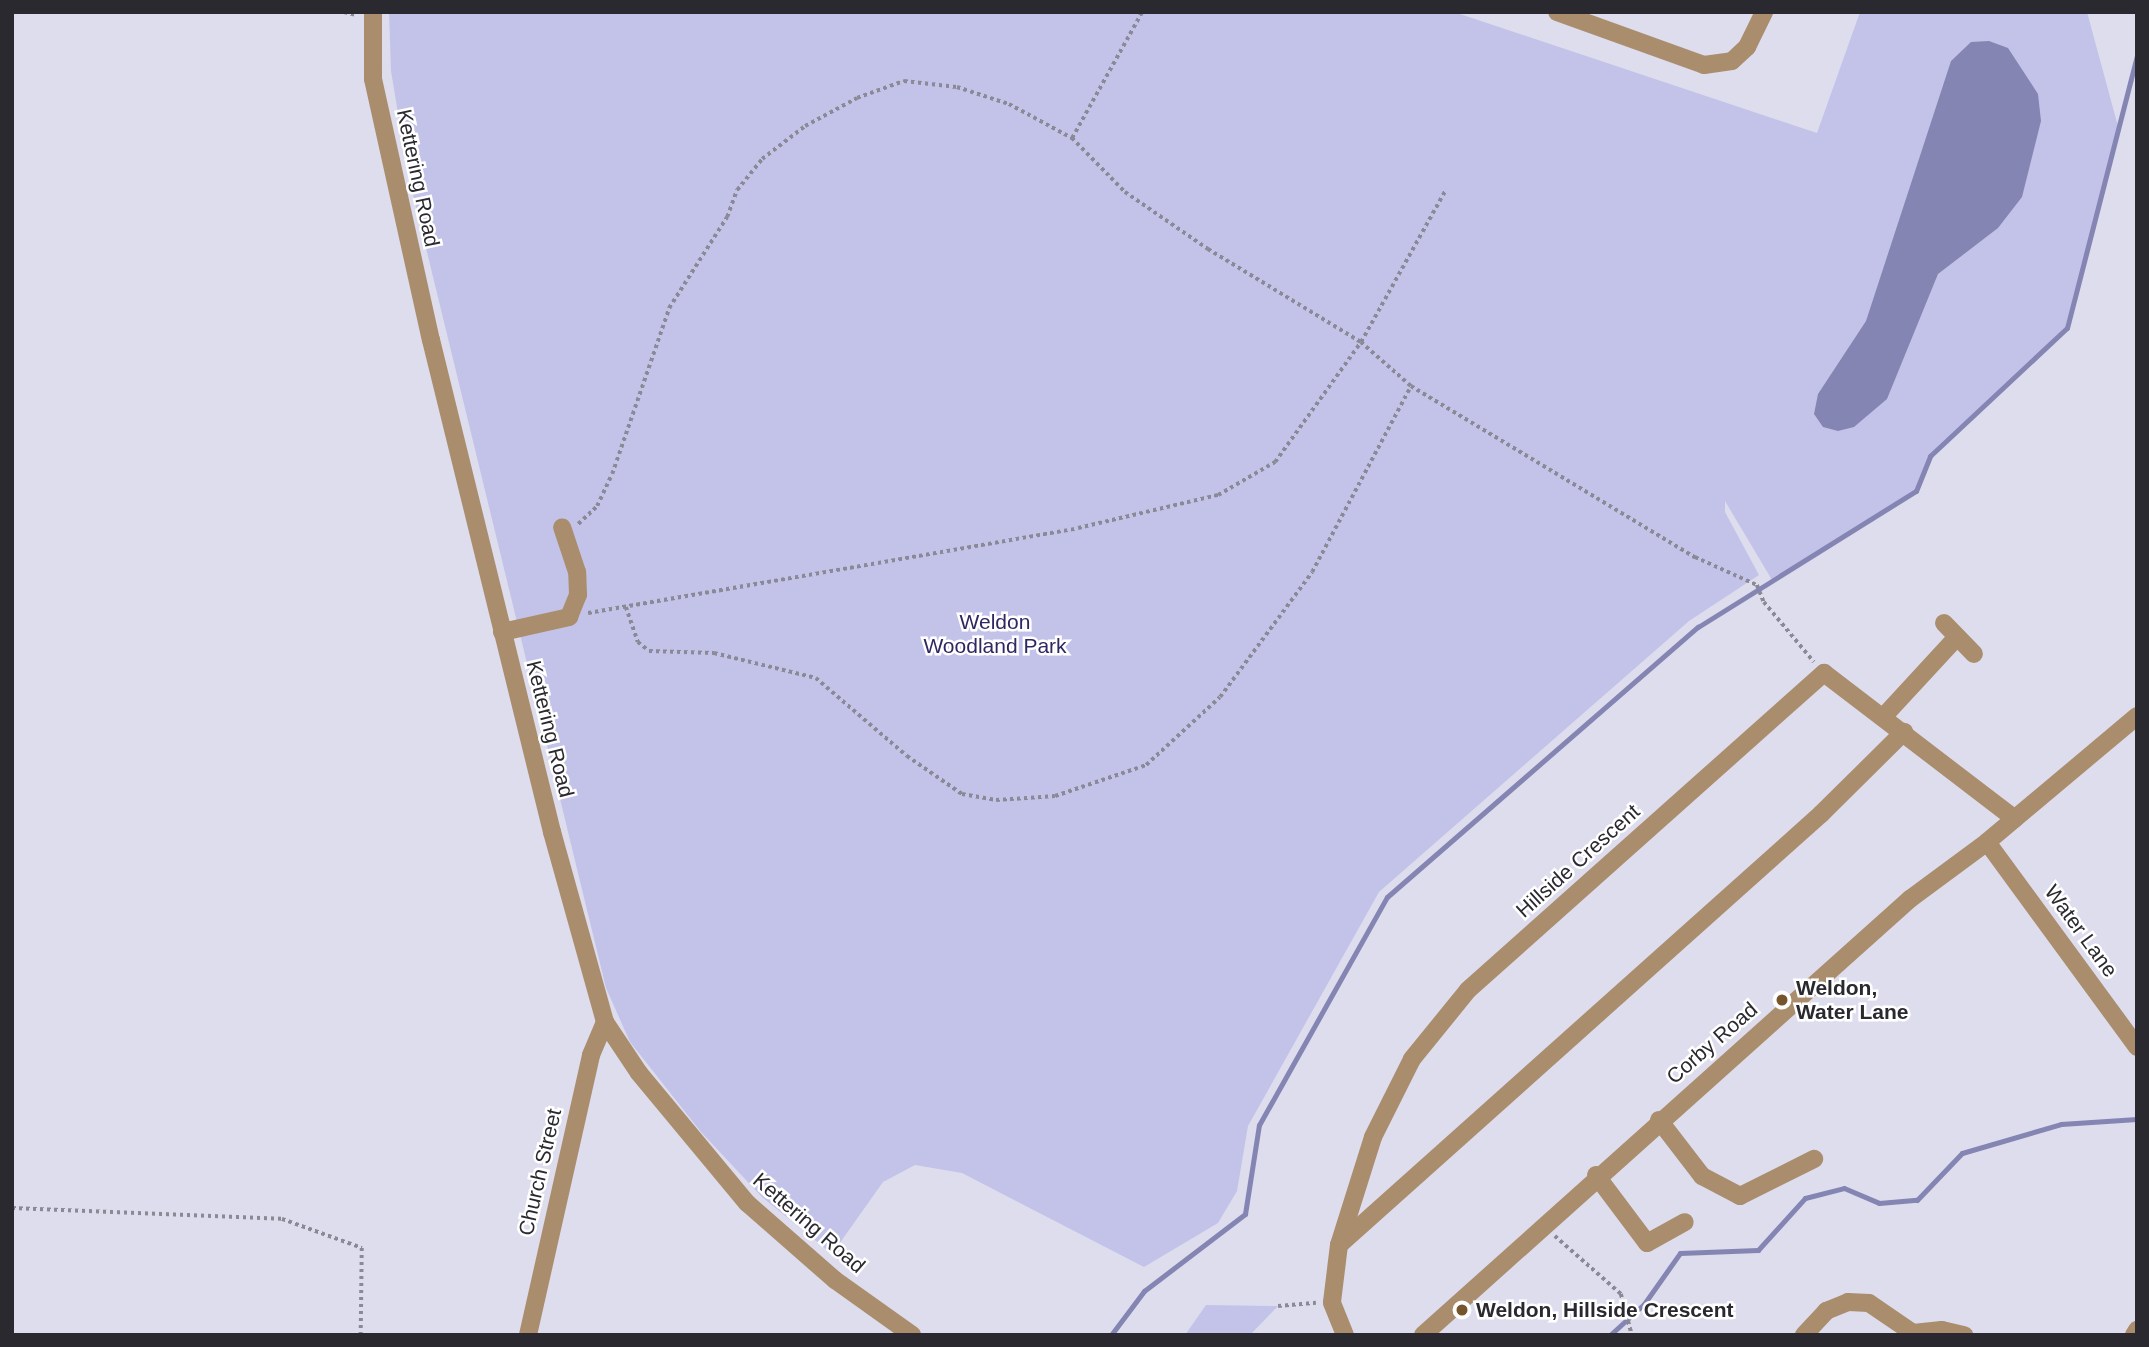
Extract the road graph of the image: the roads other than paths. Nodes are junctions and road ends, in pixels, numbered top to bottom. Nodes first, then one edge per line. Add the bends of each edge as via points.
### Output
1 (373, 12) edge
2 (1557, 12) edge
3 (1764, 12) edge
4 (562, 527) road end
5 (1944, 623) dead end
6 (502, 632) junction
7 (1957, 637) junction
8 (1974, 654) dead end
9 (1885, 715) junction
10 (2137, 716) edge
11 (1904, 732) junction
12 (2015, 819) junction
13 (1987, 842) junction
14 (605, 1022) junction
15 (2137, 1047) edge
16 (1659, 1120) junction
17 (1814, 1159) dead end
18 (1596, 1175) junction
19 (1685, 1222) dead end
20 (1339, 1245) junction
21 (2137, 1330) edge
22 (528, 1335) edge
23 (912, 1335) edge
24 (1345, 1335) edge
25 (1423, 1335) edge
26 (1804, 1335) edge
27 (1964, 1335) edge
28 (2134, 1335) edge

1 - 6 street, Kettering Road via 373,79 390,163
2 - 3 street via 1704,65 1732,61 1747,47
4 - 6 street via 577,572 578,595 569,617
5 - 7 street
6 - 14 street, Kettering Road
7 - 8 street
7 - 9 street
9 - 11 street
9 - 20 street, Hillside Crescent via 1824,673 1468,990 1412,1059 1373,1137
10 - 12 street, Corby Road
11 - 12 street
11 - 20 street via 1800,832
12 - 13 street, Corby Road
13 - 15 street, Water Lane
13 - 16 street, Corby Road via 1910,899
14 - 22 street, Church Street via 591,1055
14 - 23 street, Kettering Road via 639,1073 747,1203 835,1280
16 - 17 street via 1702,1177 1740,1196
16 - 18 street, Corby Road
18 - 19 street via 1647,1243
18 - 25 street, Corby Road
20 - 24 street, Hillside Crescent via 1332,1302
21 - 28 street
26 - 27 street via 1826,1311 1847,1302 1869,1303 1913,1334 1942,1330

